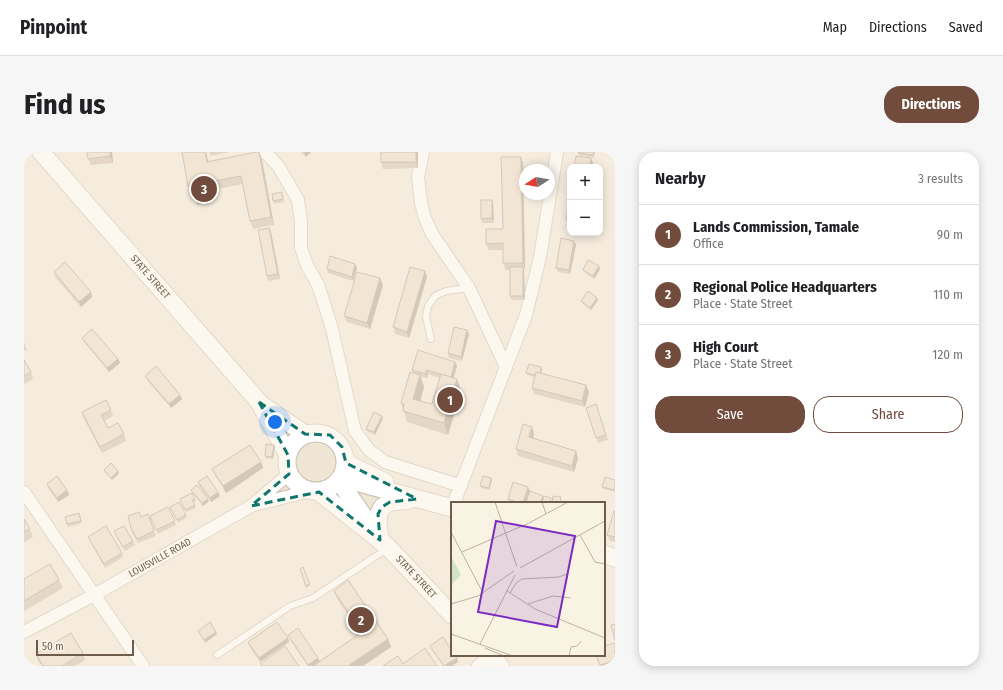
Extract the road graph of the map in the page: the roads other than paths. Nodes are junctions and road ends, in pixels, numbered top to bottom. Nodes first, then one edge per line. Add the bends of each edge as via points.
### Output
1 (41, 152) edge
2 (423, 152) edge
3 (557, 152) edge
4 (266, 153) edge
5 (469, 288) junction
6 (431, 339) dead end
7 (506, 367) junction
8 (259, 402) junction
9 (305, 434) junction
10 (288, 455) junction
11 (289, 474) junction
12 (342, 474) junction
13 (461, 486) junction
14 (315, 491) junction
15 (24, 492) edge
16 (417, 499) junction
17 (454, 502) edge
18 (251, 506) junction
19 (451, 508) edge
20 (384, 544) junction
21 (605, 554) edge
22 (615, 558) edge
23 (94, 594) junction
24 (451, 614) edge
25 (24, 632) edge
26 (217, 655) dead end
27 (143, 666) edge

1 - 8 street, STATE STREET
2 - 5 street via 418,177 425,218 432,234
3 - 7 street via 539,265 526,315
4 - 13 street via 279,167 298,200 301,248 318,285 332,329 355,431 369,450 385,462
5 - 6 lane via 446,291 435,296 428,306 426,317
5 - 7 street
7 - 13 street
8 - 9 street, STATE STREET
8 - 10 street, STATE STREET
9 - 10 street via 291,446
9 - 12 street via 322,433 336,440 345,454
10 - 11 street
11 - 14 street via 302,488
11 - 18 street, LOUISVILLE ROAD
12 - 14 street via 334,486 327,490
12 - 16 street
12 - 20 street, STATE STREET
13 - 17 street
14 - 18 street
14 - 20 street, STATE STREET
15 - 23 street
16 - 19 street
16 - 20 street via 390,502 382,507 378,514 378,525
18 - 23 street, LOUISVILLE ROAD
20 - 24 street, STATE STREET
20 - 26 lane via 313,598 290,606
21 - 22 street
23 - 25 street, LOUISVILLE ROAD
23 - 27 street

